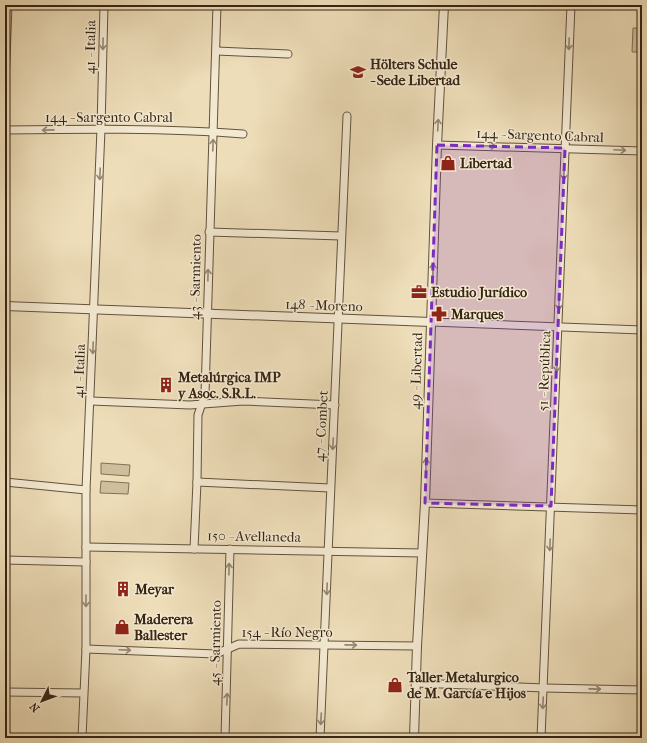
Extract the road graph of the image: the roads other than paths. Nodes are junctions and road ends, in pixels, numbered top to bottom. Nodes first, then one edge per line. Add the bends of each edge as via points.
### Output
1 (8, 5) edge
2 (104, 5) edge
3 (218, 5) edge
4 (444, 5) edge
5 (570, 5) edge
6 (217, 51) junction
7 (288, 54) dead end
8 (5, 85) edge
9 (347, 116) dead end
10 (101, 129) junction
11 (5, 130) edge
12 (213, 132) junction
13 (243, 134) dead end
14 (437, 144) junction
15 (565, 148) junction
16 (642, 151) edge
17 (209, 232) junction
18 (341, 236) junction
19 (5, 306) edge
20 (94, 309) junction
21 (207, 314) junction
22 (339, 319) junction
23 (431, 322) junction
24 (558, 327) junction
25 (642, 330) edge
26 (91, 401) junction
27 (202, 404) junction
28 (335, 405) junction
29 (5, 482) edge
30 (197, 482) junction
31 (330, 488) junction
32 (86, 490) junction
33 (425, 503) junction
34 (551, 506) junction
35 (642, 510) edge
36 (86, 547) junction
37 (194, 548) junction
38 (230, 549) junction
39 (328, 550) junction
40 (422, 553) junction
41 (5, 560) edge
42 (86, 562) junction
43 (325, 645) junction
44 (417, 646) junction
45 (86, 649) junction
46 (228, 649) junction
47 (416, 683) junction
48 (544, 688) junction
49 (642, 690) edge
50 (5, 692) edge
51 (83, 694) junction
52 (82, 738) edge
53 (225, 738) edge
54 (320, 738) edge
55 (414, 738) edge
56 (541, 738) edge

1 - 8 street
2 -> 10 street, 41 - Italia
3 - 6 street, 43 - Sarmiento
14 -> 4 street, 49 - Libertad
5 -> 15 street, 51 - República
6 - 7 street
6 - 12 street, 43 - Sarmiento
9 - 18 street, 47 - Combet
10 -> 11 street, 144 - Sargento Cabral
10 - 12 street, 144 - Sargento Cabral
10 -> 20 street, 41 - Italia
12 - 13 street, 144 - Sargento Cabral
17 -> 12 street, 43 - Sarmiento
14 -> 15 street, 144 - Sargento Cabral
23 -> 14 street, 49 - Libertad
15 -> 16 street, 144 - Sargento Cabral
15 -> 24 street, 51 - República
17 - 18 street
21 -> 17 street, 43 - Sarmiento
18 - 22 street, 47 - Combet
19 - 20 street, 148 - Moreno
20 - 21 street, 148 - Moreno
20 -> 26 street, 41 - Italia
21 - 22 street, 148 - Moreno
21 - 27 street, 43 - Sarmiento via 205,394
22 - 23 street, 148 - Moreno
22 - 28 street, 47 - Combet
23 - 24 street, 148 - Moreno
33 -> 23 street, 49 - Libertad
24 - 25 street, 148 - Moreno
24 -> 34 street, 51 - República
26 - 27 street
26 - 32 street, 41 - Italia
27 - 28 street via 243,402
27 - 30 street, 43 - Sarmiento via 198,415
28 -> 31 street, 47 - Combet
29 - 32 street
30 - 31 street
30 - 37 street, 43 - Sarmiento
31 - 39 street, 47 - Combet
32 - 36 street, 41 - Italia
33 - 34 street
33 - 40 street, 49 - Libertad
34 - 35 street
34 -> 48 street, 51 - República
36 - 37 street, 150 - Avellaneda
36 - 42 street, 41 - Italia
37 - 38 street, 150 - Avellaneda
38 - 39 street, 150 - Avellaneda
46 -> 38 street, 45 - Sarmiento
39 - 40 street, 150 - Avellaneda
39 -> 43 street, 47 - Combet
40 - 44 street, 49 - Libertad
41 - 42 street
42 -> 45 street, 41 - Italia
43 -> 44 street, 154 - Río Negro
43 - 46 street, 154 - Río Negro via 239,644
43 -> 54 street, 47 - Combet
44 - 47 street, 49 - Libertad
45 -> 46 street, 154 - Río Negro via 216,654
45 - 51 street, 41 - Italia
53 -> 46 street, 45 - Sarmiento
47 - 48 street
47 - 55 street, 49 - Libertad
48 -> 49 street
48 -> 56 street, 51 - República
50 - 51 street
51 - 52 street, 41 - Italia

